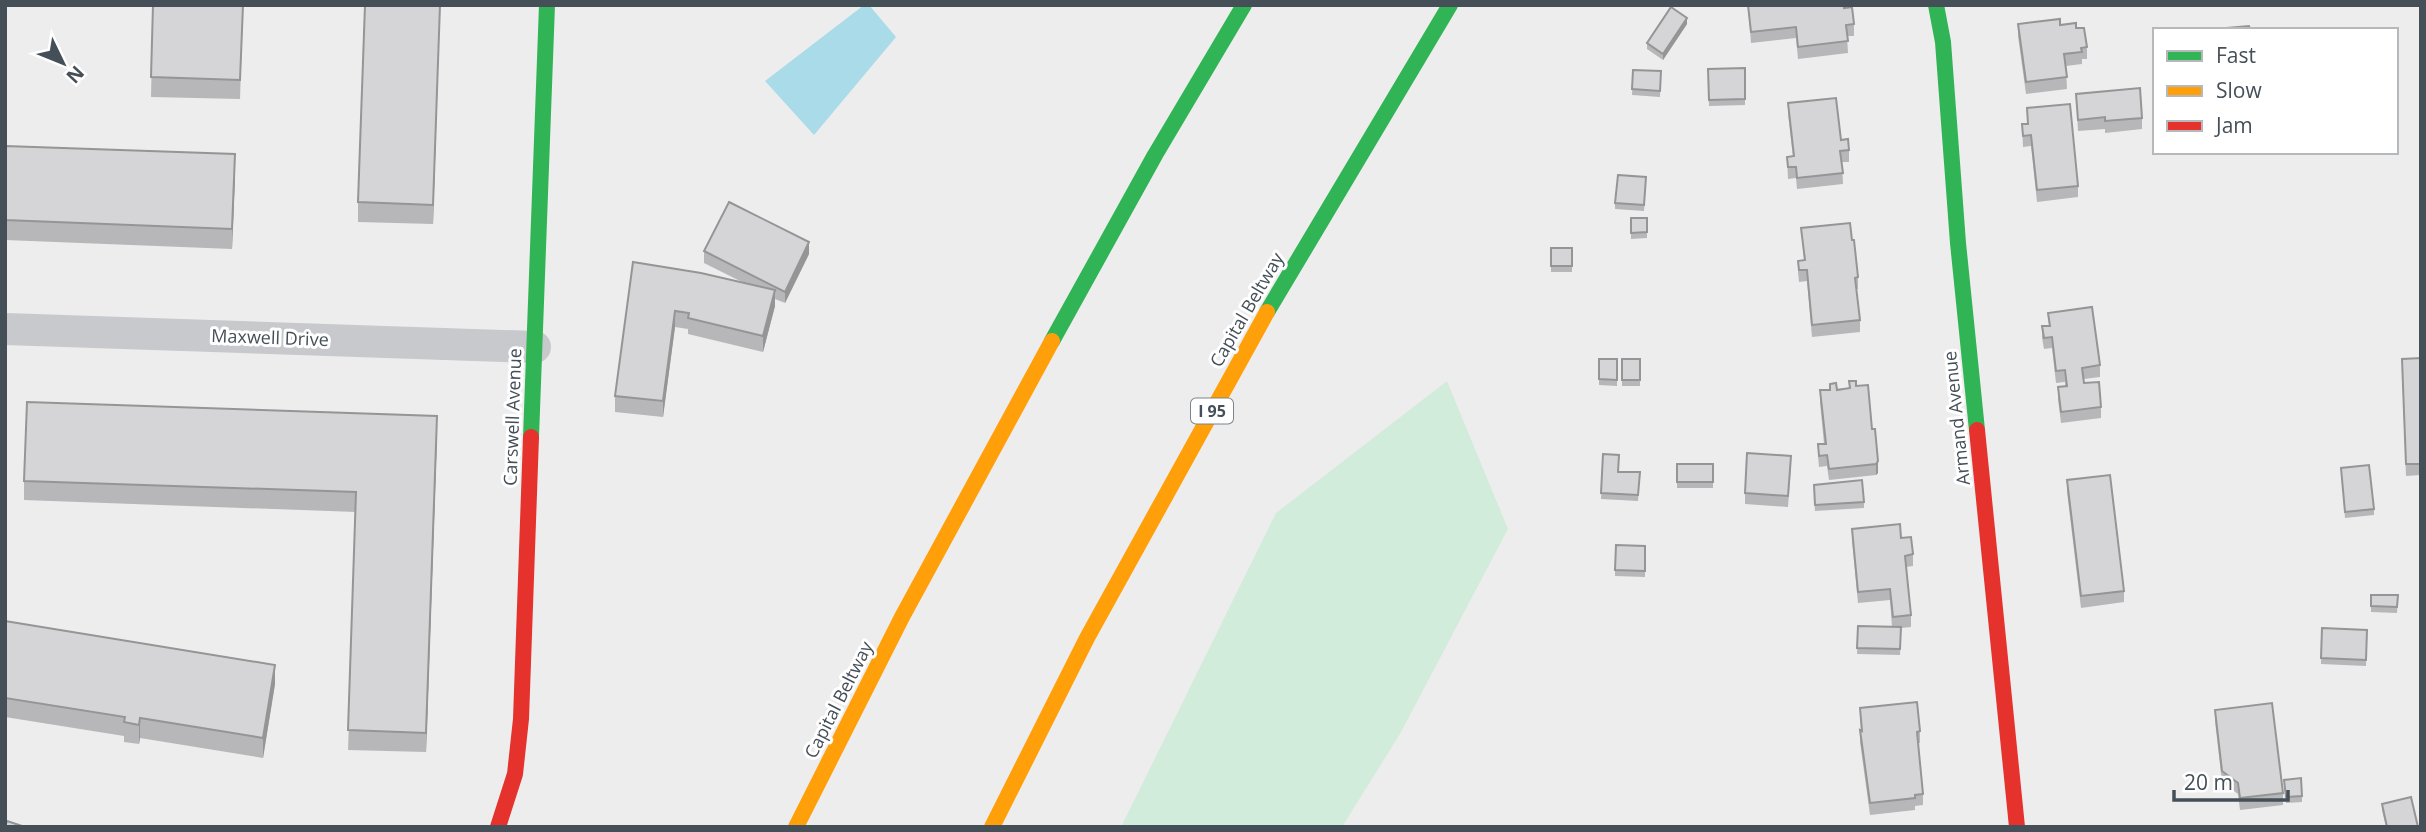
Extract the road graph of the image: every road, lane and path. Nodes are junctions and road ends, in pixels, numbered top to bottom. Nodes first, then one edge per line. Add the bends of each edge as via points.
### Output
1 (547, 5) edge
2 (1244, 5) edge
3 (1450, 5) edge
4 (1936, 5) edge
5 (5, 329) edge
6 (535, 347) junction
7 (498, 827) edge
8 (796, 827) edge
9 (992, 827) edge
10 (2017, 827) edge

1 - 6 main road, Carswell Avenue
2 - 8 main road, Capital Beltway via 1081,287 932,560
3 - 9 main road, Capital Beltway / I 95 via 1230,378 1086,639
4 - 10 main road, Armand Avenue
5 - 6 street, Maxwell Drive
6 - 7 main road, Carswell Avenue via 522,719 516,774

